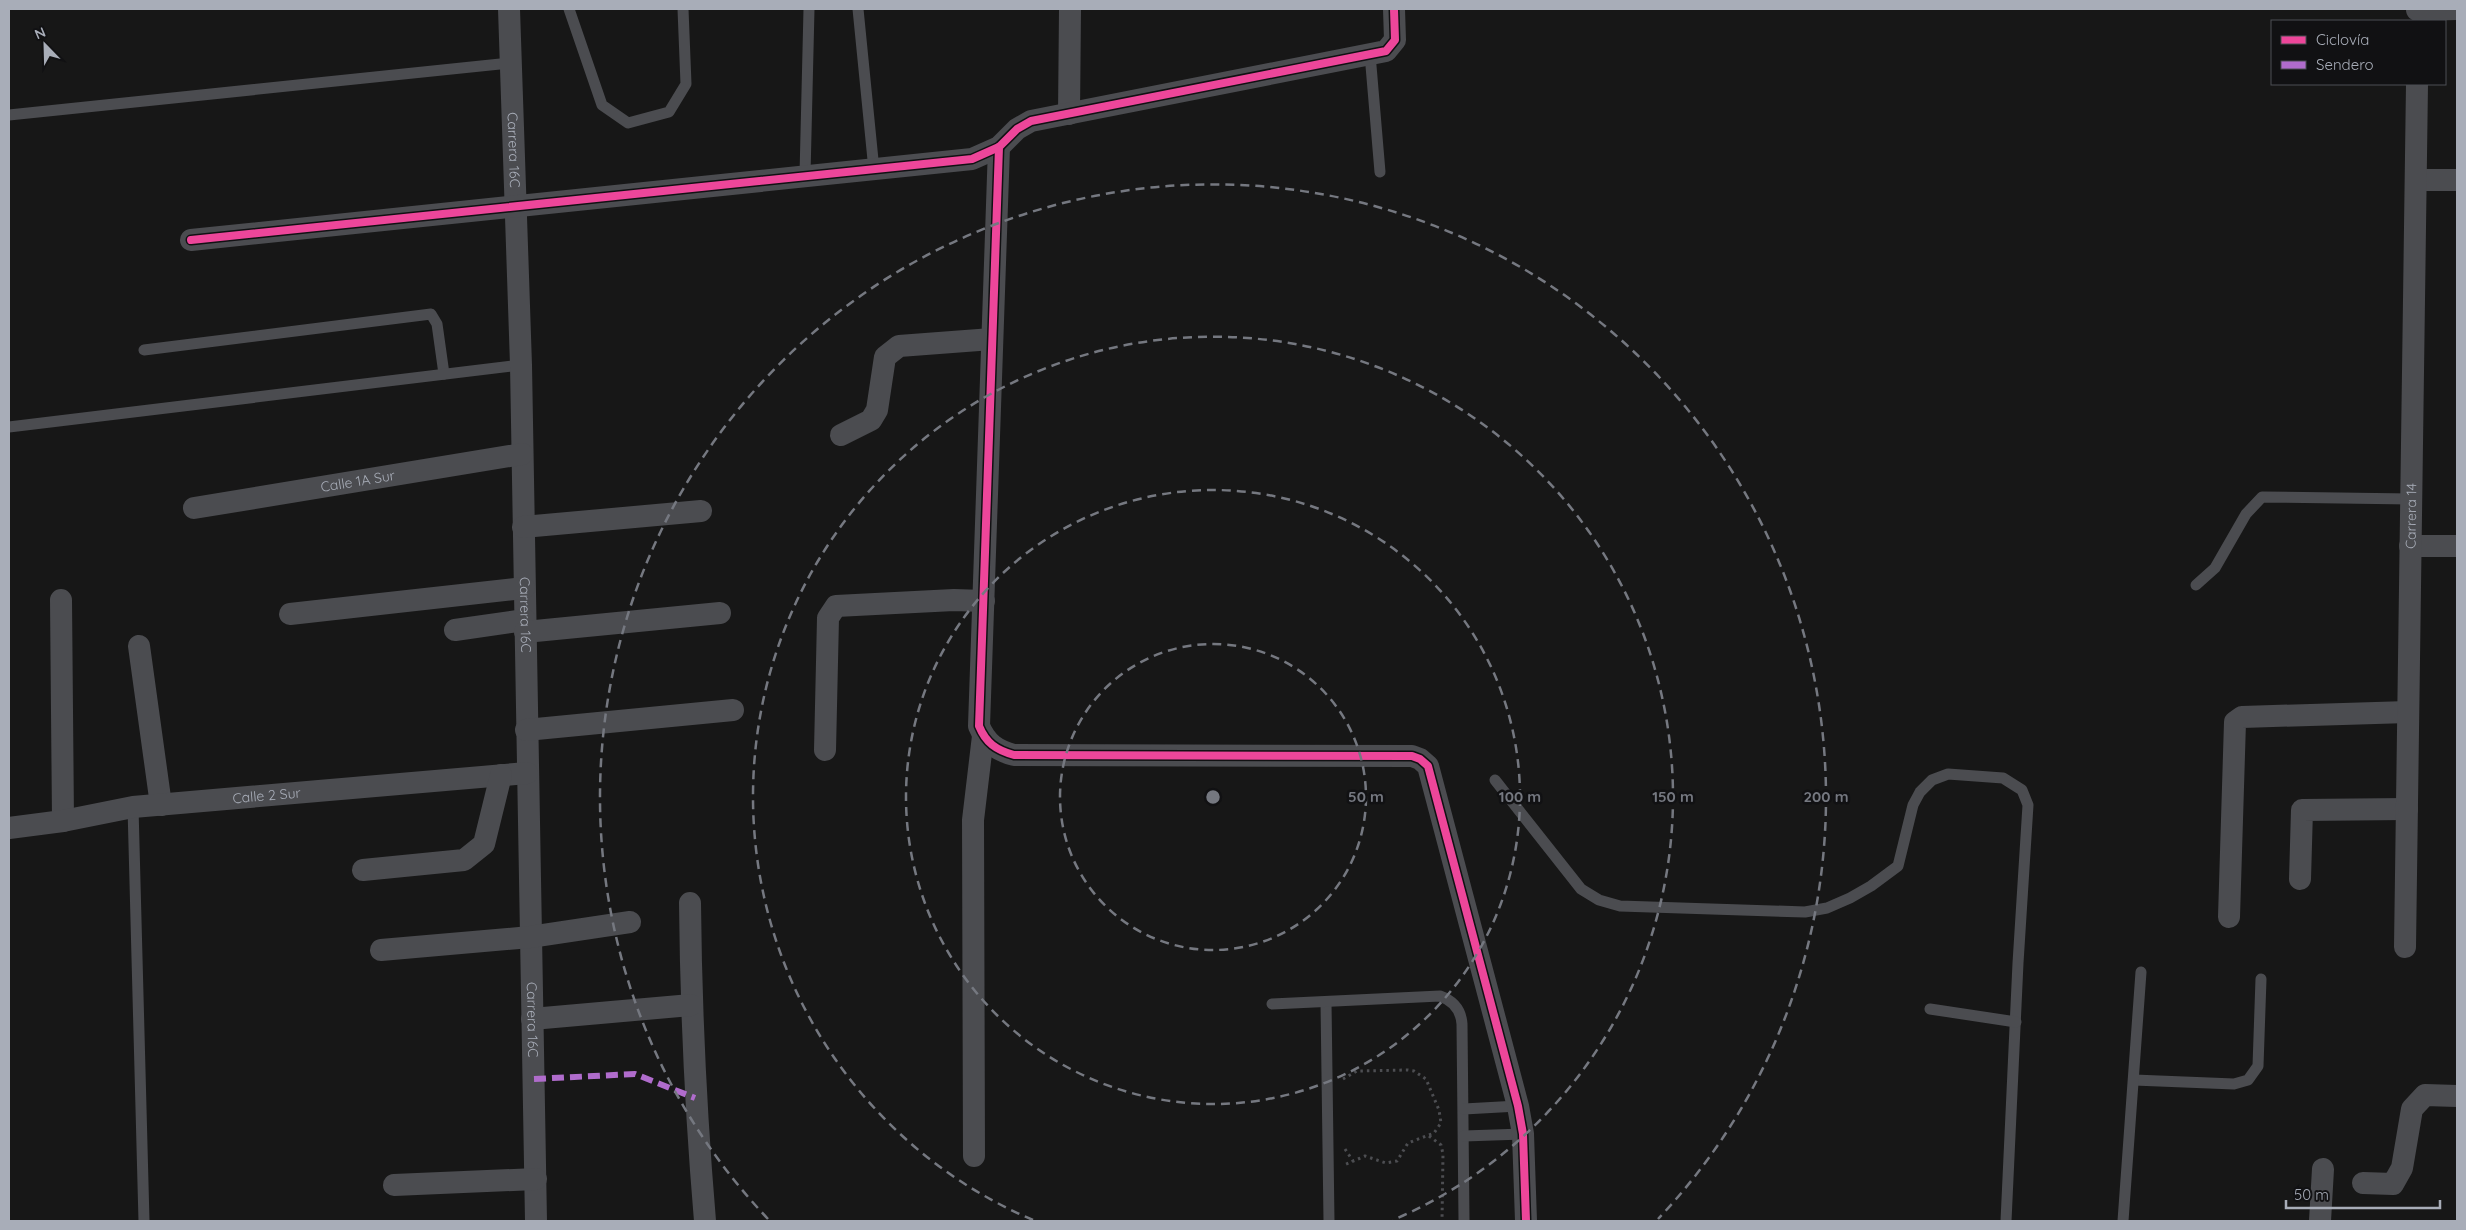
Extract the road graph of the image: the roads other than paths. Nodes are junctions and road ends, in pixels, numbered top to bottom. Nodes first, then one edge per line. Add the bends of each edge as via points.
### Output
1 (509, 9) edge
2 (569, 9) edge
3 (683, 9) edge
4 (809, 9) edge
5 (858, 9) edge
6 (1070, 9) edge
7 (1394, 9) edge
8 (2457, 9) edge
9 (2417, 13) edge
10 (1370, 54) junction
11 (510, 62) junction
12 (2417, 85) edge
13 (1069, 114) junction
14 (9, 115) edge
15 (999, 147) junction
16 (874, 170) junction
17 (1380, 172) dead end
18 (805, 175) junction
19 (2416, 180) junction
20 (2457, 180) edge
21 (514, 208) junction
22 (191, 240) dead end
23 (992, 339) junction
24 (144, 350) dead end
25 (521, 365) junction
26 (444, 374) junction
27 (9, 427) edge
28 (841, 435) dead end
29 (522, 454) junction
30 (2411, 499) junction
31 (194, 508) dead end
32 (701, 511) dead end
33 (523, 527) junction
34 (2410, 546) junction
35 (2457, 546) edge
36 (2196, 586) dead end
37 (524, 588) junction
38 (61, 600) dead end
39 (984, 601) junction
40 (720, 613) dead end
41 (290, 614) dead end
42 (525, 626) junction
43 (455, 630) dead end
44 (139, 646) dead end
45 (733, 710) dead end
46 (2408, 712) junction
47 (526, 730) junction
48 (983, 736) junction
49 (825, 750) dead end
50 (527, 773) junction
51 (501, 775) junction
52 (1496, 780) dead end
53 (161, 805) junction
54 (133, 807) junction
55 (2407, 809) junction
56 (63, 821) junction
57 (9, 828) edge
58 (363, 870) dead end
59 (2300, 879) dead end
60 (690, 903) dead end
61 (2229, 917) dead end
62 (630, 922) dead end
63 (530, 937) junction
64 (2405, 947) dead end
65 (381, 950) dead end
66 (2141, 972) dead end
67 (2261, 979) dead end
68 (1326, 1002) junction
69 (1272, 1004) dead end
70 (691, 1005) junction
71 (1930, 1009) dead end
72 (532, 1019) junction
73 (2016, 1022) junction
74 (2134, 1080) junction
75 (2457, 1096) edge
76 (1518, 1106) junction
77 (1464, 1109) junction
78 (1523, 1134) junction
79 (1464, 1136) junction
80 (974, 1156) dead end
81 (2323, 1169) dead end
82 (536, 1179) junction
83 (2363, 1183) dead end
84 (394, 1185) dead end
85 (144, 1221) edge
86 (536, 1221) edge
87 (705, 1221) edge
88 (1329, 1221) edge
89 (1464, 1221) edge
90 (1526, 1221) edge
91 (2006, 1221) edge
92 (2123, 1221) edge
93 (2320, 1221) edge

1 - 11 street, Carrera 16C
2 - 3 lane via 602,106 628,122 668,112 686,84
4 - 18 lane
5 - 16 lane
6 - 13 street
7 - 10 street via 1395,40 1386,51
8 - 9 street
10 - 13 street
10 - 17 lane
11 - 14 lane
11 - 21 street, Carrera 16C
12 - 19 street, Carrera 14
13 - 15 street via 1031,121 1018,128
15 - 16 street via 972,159
15 - 23 street
16 - 18 street
18 - 21 street
19 - 20 street
19 - 30 street, Carrera 14
21 - 22 street
21 - 25 street, Carrera 16C
23 - 28 street via 899,346 885,357 877,410 872,420
23 - 39 street
24 - 26 lane via 431,314 437,324
25 - 26 lane
25 - 29 street, Carrera 16C
26 - 27 lane
29 - 31 street, Calle 1A Sur
29 - 33 street, Carrera 16C
30 - 34 street, Carrera 14
30 - 36 lane via 2262,497 2246,514 2215,568
32 - 33 street
33 - 37 street, Carrera 16C
34 - 35 street
34 - 46 street, Carrera 14
37 - 41 street
37 - 42 street, Carrera 16C
38 - 56 street
39 - 48 street via 979,726
39 - 49 street via 836,606 828,618
40 - 42 street
42 - 43 street
42 - 47 street, Carrera 16C
44 - 53 street
45 - 47 street
46 - 55 street, Carrera 14
46 - 61 street via 2242,717 2235,722
47 - 50 street, Carrera 16C
48 - 76 street via 1000,751 1014,755 1412,756 1420,759 1428,766
48 - 80 street via 973,820
50 - 51 street, Calle 2 Sur
50 - 63 street, Carrera 16C
51 - 53 street, Calle 2 Sur
51 - 58 street via 484,844 464,860
52 - 73 lane via 1581,889 1599,900 1620,906 1805,912 1827,908 1850,898 1898,866 1913,806 1920,792 1932,780 1948,774 2002,778 2022,790 2028,805
53 - 54 street, Calle 2 Sur
54 - 56 street, Calle 2 Sur
54 - 85 lane
55 - 59 street via 2302,810
55 - 64 street, Carrera 14
56 - 57 street, Calle 2 Sur
60 - 70 street
62 - 63 street
63 - 65 street
63 - 72 street, Carrera 16C
66 - 74 lane
67 - 74 lane via 2258,1066 2248,1080 2234,1084
68 - 69 lane
68 - 77 lane via 1448,998 1461,1016
68 - 88 lane
70 - 72 street
70 - 87 street
71 - 73 lane
72 - 82 street, Carrera 16C
73 - 91 lane
74 - 92 lane
75 - 83 street via 2426,1095 2412,1109 2402,1168 2393,1184
76 - 77 lane
76 - 78 street
77 - 79 lane
78 - 79 lane
78 - 90 street
79 - 89 lane
81 - 93 street
82 - 84 street
82 - 86 street, Carrera 16C

